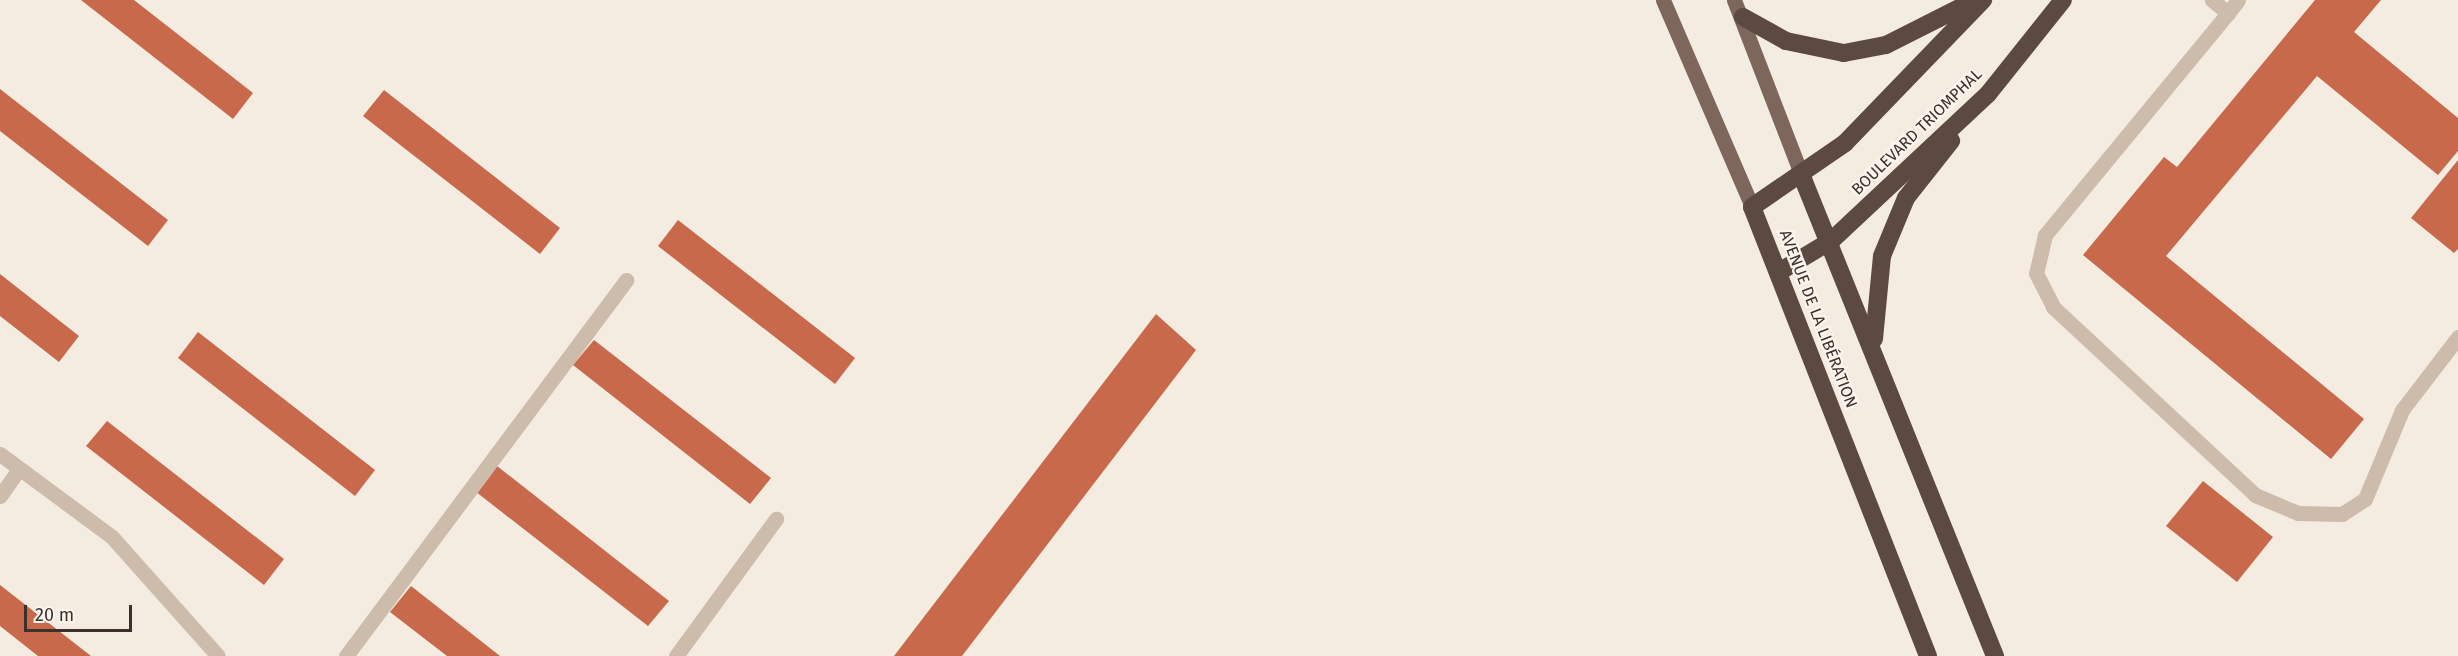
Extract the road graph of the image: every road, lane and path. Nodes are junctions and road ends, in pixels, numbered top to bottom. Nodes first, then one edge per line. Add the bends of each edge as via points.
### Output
1 (1663, 0) edge
2 (1734, 0) edge
3 (1975, 0) edge
4 (1983, 0) edge
5 (2063, 0) edge
6 (2212, 0) edge
7 (2238, 0) edge
8 (2228, 12) junction
9 (1743, 18) junction
10 (1988, 94) junction
11 (1802, 174) junction
12 (1752, 207) junction
13 (1832, 240) junction
14 (1779, 272) junction
15 (627, 280) dead end
16 (2458, 337) edge
17 (1874, 344) junction
18 (0, 454) edge
19 (19, 469) junction
20 (0, 496) edge
21 (776, 519) dead end
22 (218, 656) edge
23 (346, 656) edge
24 (676, 656) edge
25 (1928, 656) edge
26 (1995, 656) edge

1 - 12 main road, AVENUE DE LA LIBÉRATION
2 - 9 main road
3 - 9 highway via 1886,45 1844,53 1786,41
4 - 11 highway via 1886,104
5 - 10 highway, BOULEVARD TRIOMPHAL
6 - 8 street
7 - 8 street
8 - 16 street via 2044,235 2036,273 2053,307 2255,495 2298,513 2342,514 2365,499 2402,410
9 - 11 main road
10 - 13 highway, BOULEVARD TRIOMPHAL
10 - 17 highway via 1906,198 1882,255
11 - 12 highway
11 - 13 highway
12 - 14 highway, AVENUE DE LA LIBÉRATION
13 - 14 highway, BOULEVARD TRIOMPHAL
13 - 17 highway
14 - 25 highway, AVENUE DE LA LIBÉRATION
15 - 23 street
17 - 26 highway
18 - 19 street
19 - 20 street
19 - 22 street via 112,537
21 - 24 street

